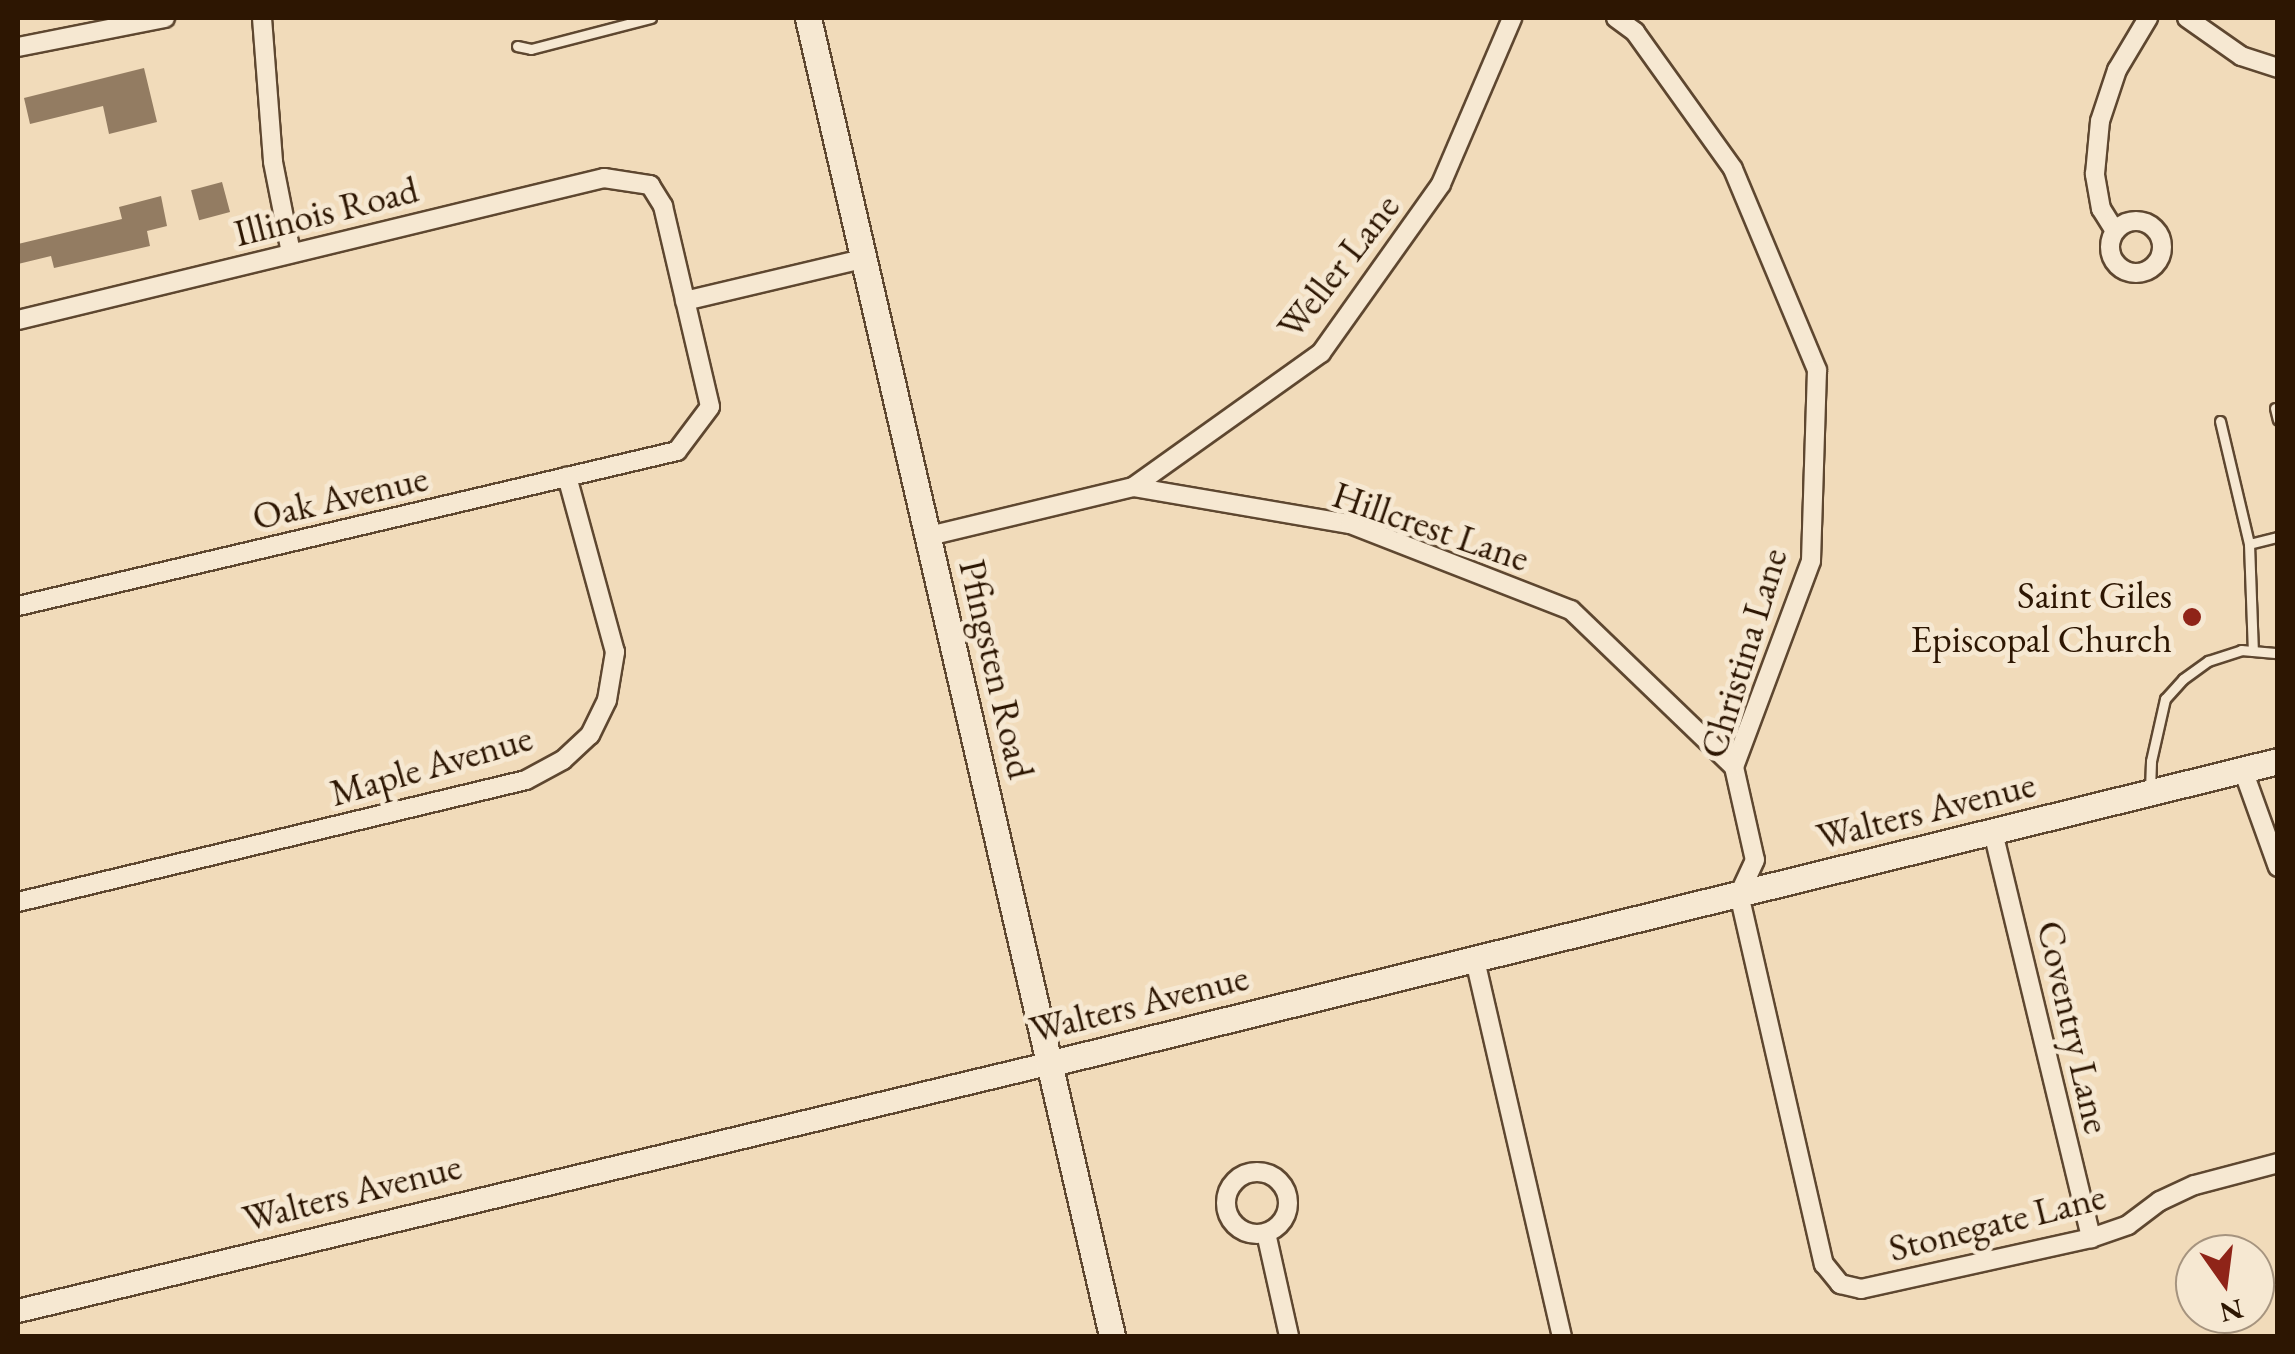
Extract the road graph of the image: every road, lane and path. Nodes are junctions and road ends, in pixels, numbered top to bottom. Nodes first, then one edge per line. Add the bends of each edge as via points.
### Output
1 (165, 18) edge
2 (262, 18) edge
3 (652, 18) edge
4 (808, 18) edge
5 (1512, 18) edge
6 (1616, 18) edge
7 (2148, 18) edge
8 (2187, 18) edge
9 (517, 46) dead end
10 (18, 48) edge
11 (2278, 68) edge
12 (2115, 231) dead end
13 (291, 253) junction
14 (863, 259) junction
15 (685, 301) junction
16 (18, 320) edge
17 (2220, 421) dead end
18 (567, 476) junction
19 (1133, 487) junction
20 (929, 536) junction
21 (2278, 537) edge
22 (2248, 544) junction
23 (18, 606) edge
24 (2252, 650) junction
25 (2278, 654) edge
26 (2278, 761) edge
27 (1734, 767) junction
28 (2243, 770) junction
29 (2150, 793) junction
30 (1993, 832) junction
31 (2278, 867) edge
32 (1739, 894) junction
33 (18, 902) edge
34 (1475, 960) junction
35 (1048, 1064) junction
36 (2278, 1164) edge
37 (1266, 1233) dead end
38 (2091, 1238) junction
39 (1840, 1284) joint
40 (18, 1311) edge
41 (1112, 1336) edge
42 (1289, 1336) edge
43 (1562, 1336) edge

1 - 10 street
2 - 13 street via 273,162
3 - 9 lane via 530,49
4 - 14 main road, Pfingsten Road
5 - 19 street, Weller Lane via 1441,184 1321,353
6 - 27 street, Christina Lane via 1634,32 1734,169 1817,370 1811,560
7 - 12 street via 2117,70 2100,121 2095,174 2101,209
8 - 11 street via 2242,56
13 - 15 street, Illinois Road via 604,178 650,185 663,206
13 - 16 street, Illinois Road
14 - 15 street
14 - 20 main road, Pfingsten Road
15 - 18 street, Oak Avenue via 710,406 677,451
17 - 22 lane
18 - 23 street, Oak Avenue
18 - 33 street, Maple Avenue via 614,652 606,700 590,736 563,760 526,780
19 - 20 street, Hillcrest Lane
19 - 27 street, Hillcrest Lane via 1350,524 1571,610
20 - 35 main road, Pfingsten Road
21 - 22 lane
22 - 24 lane
24 - 25 lane
24 - 29 lane via 2208,661 2165,699
26 - 28 main road, Walters Avenue
27 - 32 street, Christina Lane via 1755,860
28 - 29 main road, Walters Avenue
28 - 31 street
29 - 30 main road, Walters Avenue
30 - 32 main road, Walters Avenue
30 - 38 street, Coventry Lane
32 - 34 main road, Walters Avenue
32 - 39 street, Christina Lane via 1824,1264
34 - 35 main road, Walters Avenue
34 - 43 street
35 - 40 street, Walters Avenue
35 - 41 main road, Pfingsten Road
36 - 38 street, Stonegate Lane via 2195,1185 2128,1225
37 - 42 street
38 - 39 street, Stonegate Lane via 1861,1288

